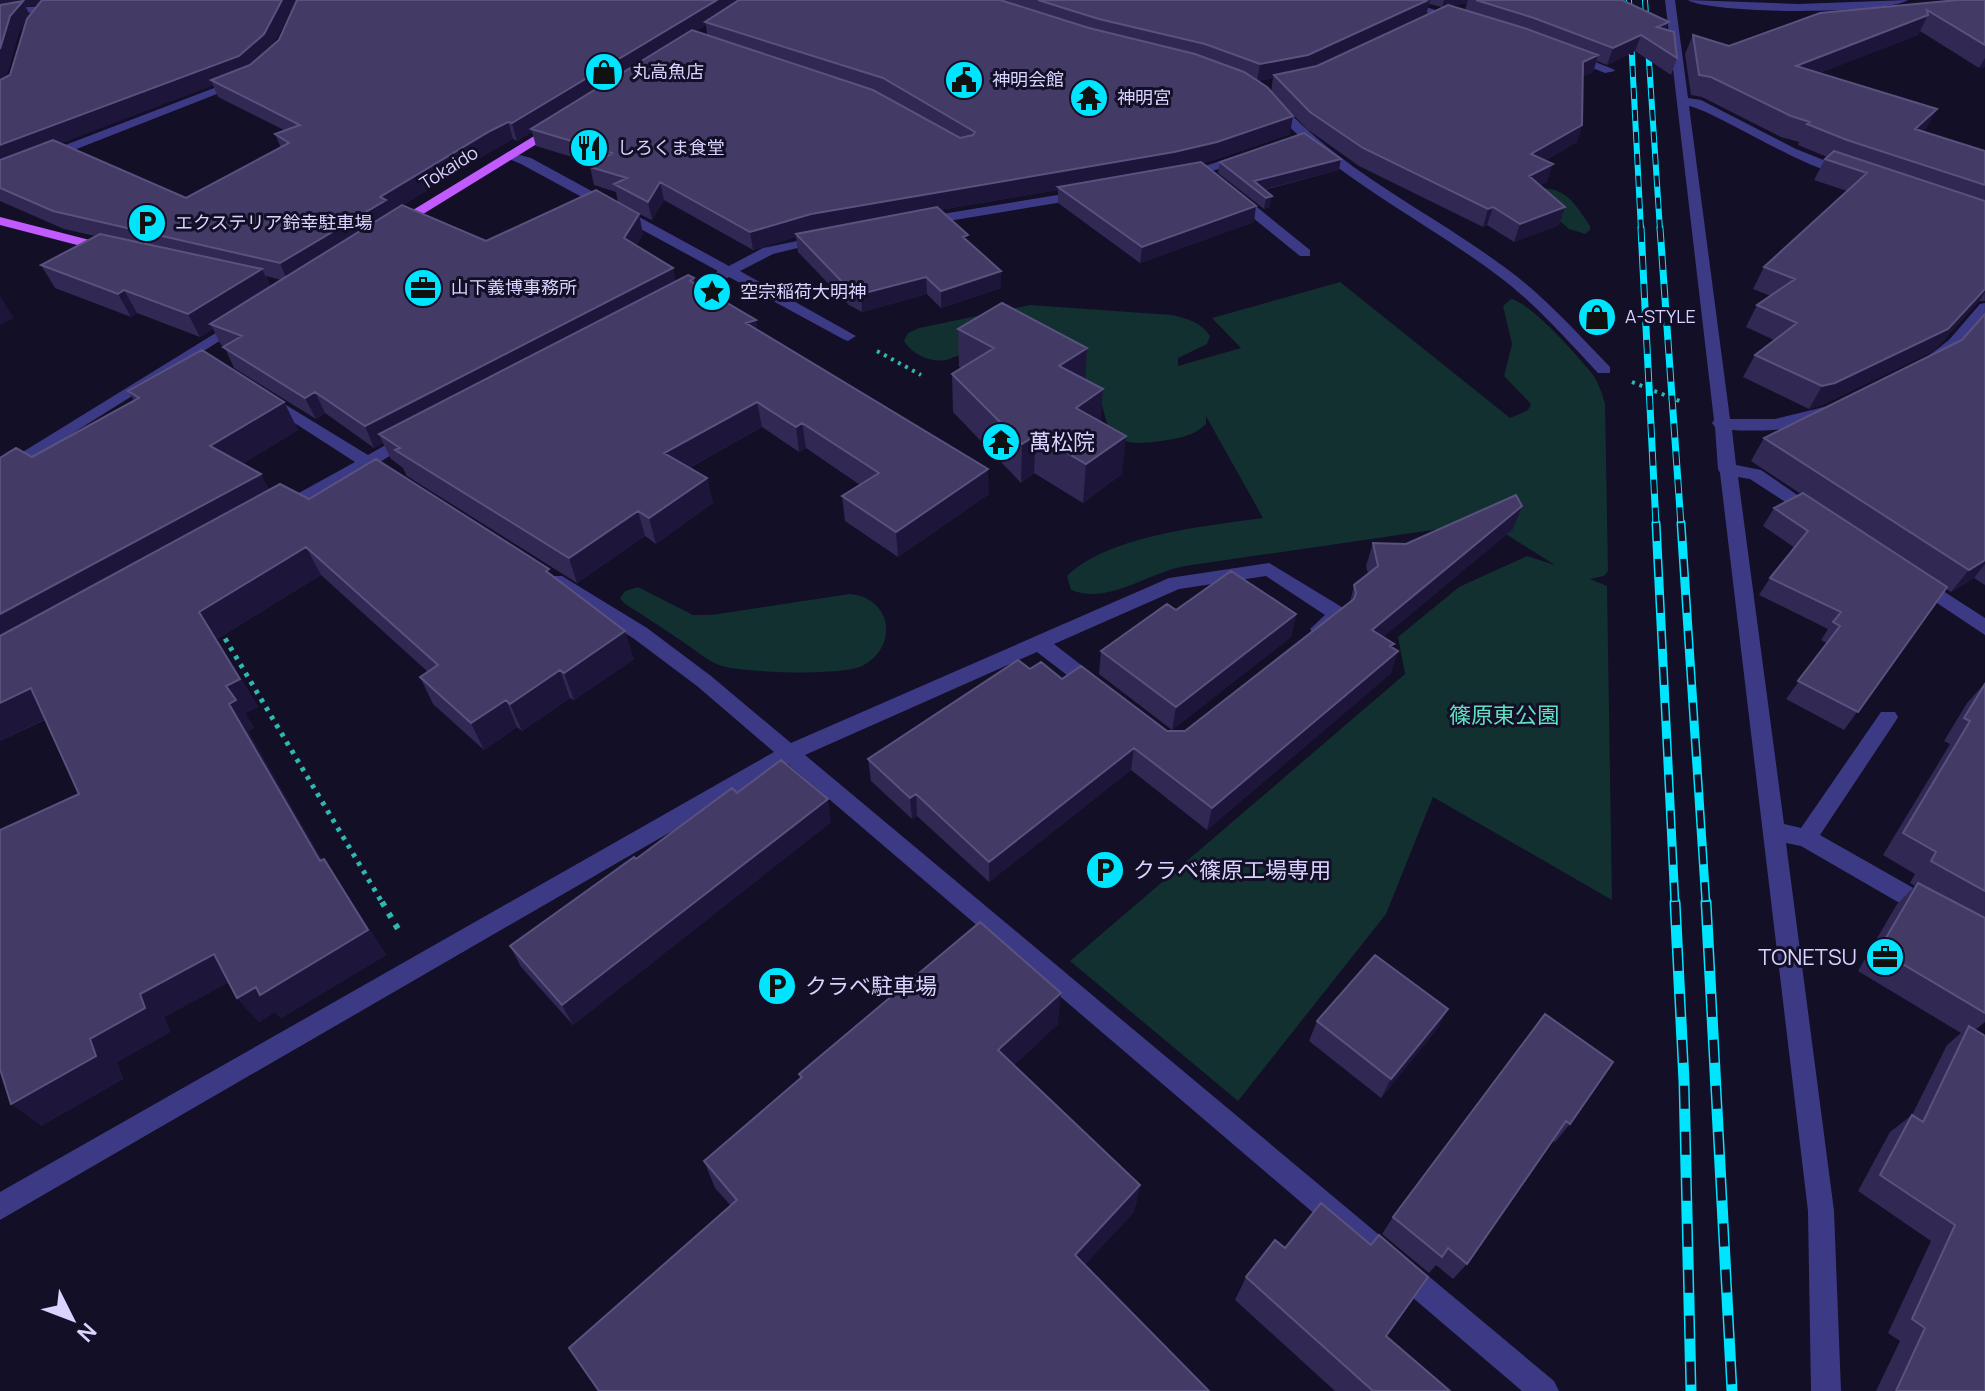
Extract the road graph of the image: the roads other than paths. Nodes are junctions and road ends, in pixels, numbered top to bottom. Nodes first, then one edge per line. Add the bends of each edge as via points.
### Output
1 (1396, 0) edge
2 (1670, 0) edge
3 (1693, 0) edge
4 (1903, 0) edge
5 (51, 4) edge
6 (1464, 8) edge
7 (1442, 16) junction
8 (0, 17) edge
9 (38, 21) edge
10 (1427, 23) edge
11 (1472, 24) edge
12 (1564, 52) edge
13 (1609, 71) edge
14 (252, 77) edge
15 (1260, 91) edge
16 (1682, 101) junction
17 (572, 116) edge
18 (1266, 150) edge
19 (508, 156) junction
20 (0, 175) edge
21 (1173, 177) edge
22 (1214, 179) junction
23 (1869, 180) edge
24 (1097, 192) edge
25 (0, 221) edge
26 (903, 225) edge
27 (386, 231) edge
28 (829, 237) edge
29 (126, 253) edge
30 (1305, 253) dead end
31 (729, 271) junction
32 (659, 307) edge
33 (1985, 307) edge
34 (256, 312) edge
35 (848, 336) road end
36 (187, 355) junction
37 (215, 366) edge
38 (1923, 366) edge
39 (1604, 370) road end
40 (253, 390) edge
41 (1843, 404) edge
42 (1720, 421) junction
43 (422, 433) edge
44 (366, 462) junction
45 (1726, 469) junction
46 (0, 474) edge
47 (407, 487) edge
48 (274, 514) edge
49 (1833, 524) edge
50 (540, 571) edge
51 (1910, 575) edge
52 (1985, 628) edge
53 (1303, 642) edge
54 (1039, 643) junction
55 (1111, 699) edge
56 (1888, 717) dead end
57 (789, 753) junction
58 (1773, 831) junction
59 (1806, 838) junction
60 (1944, 917) edge
61 (0, 1207) edge
62 (1544, 1391) edge
63 (1826, 1391) edge

1 - 7 street
2 - 16 street
3 - 4 street via 1799,10
5 - 8 street
5 - 9 street
6 - 7 street
7 - 10 street
7 - 11 street
12 - 13 street
14 - 20 street
15 - 39 street via 1298,139 1518,284
16 - 23 street via 1697,103 1808,159
16 - 42 street
17 - 19 main road, Tokaido
18 - 22 street
19 - 27 main road, Tokaido
19 - 31 street
21 - 22 street
22 - 30 street
24 - 26 street
25 - 29 main road
28 - 31 street via 790,244
31 - 32 street
31 - 35 street
33 - 38 street via 1954,343
34 - 36 street
36 - 37 street
36 - 46 street
40 - 44 street
41 - 42 street via 1784,423 1743,427
42 - 45 street
43 - 44 street
44 - 47 street
44 - 48 street
45 - 49 street via 1755,474
45 - 58 street
50 - 57 street via 672,656
51 - 52 street
53 - 54 street via 1338,614 1269,569 1176,583
54 - 55 street
54 - 57 street
56 - 59 street
57 - 61 street
57 - 62 street
58 - 59 street
58 - 63 street via 1821,1211
59 - 60 street

